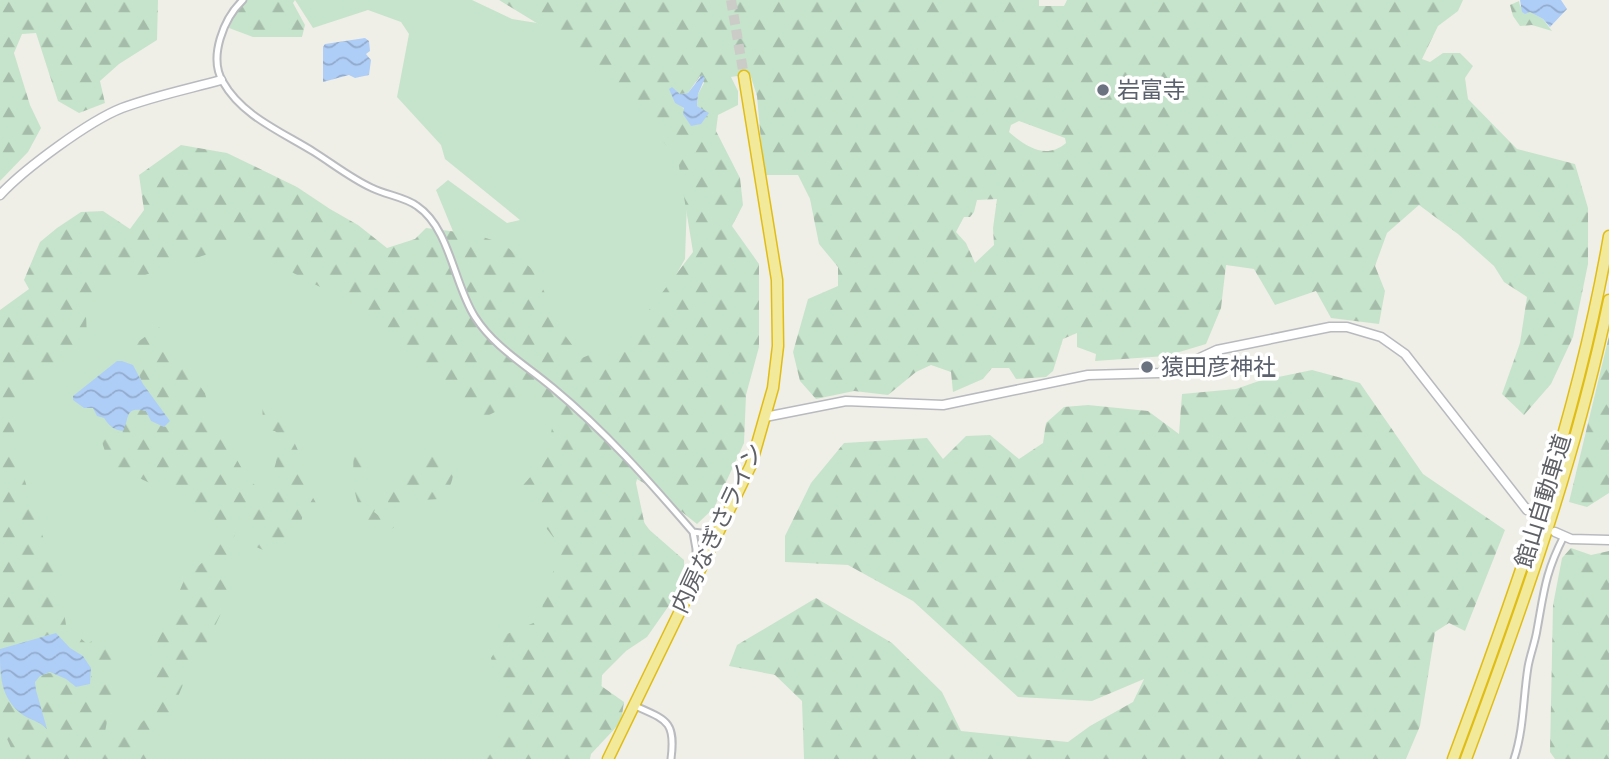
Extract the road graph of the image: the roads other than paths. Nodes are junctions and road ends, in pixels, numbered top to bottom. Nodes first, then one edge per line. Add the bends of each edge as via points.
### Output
1 (243, 0) edge
2 (744, 76) tunnel mouth
3 (221, 80) junction
4 (0, 195) edge
5 (1609, 236) edge
6 (1609, 300) edge
7 (765, 418) junction
8 (1527, 510) dead end
9 (693, 532) junction
10 (1555, 532) dead end
11 (717, 535) junction
12 (1564, 536) junction
13 (1609, 540) edge
14 (695, 579) junction
15 (633, 705) junction
16 (608, 759) edge
17 (670, 759) edge
18 (1453, 759) edge
19 (1466, 759) edge
20 (1514, 759) edge

1 - 3 street via 224,27 218,59
2 - 7 highway, 内房なぎさライン via 777,280 778,346
3 - 4 street via 103,117
3 - 9 street via 241,106 266,123 370,187 417,206 439,231 463,294 494,341 618,447
5 - 18 highway, 館山自動車道 via 1588,340 1545,498
6 - 19 highway, 館山自動車道 via 1553,516
7 - 8 street via 846,401 943,405 1088,375 1159,373 1217,350 1315,329 1347,327 1381,337 1405,355
7 - 11 highway, 内房なぎさライン via 751,465
9 - 11 street
9 - 14 street
10 - 12 street
11 - 14 highway, 内房なぎさライン
12 - 13 street
12 - 20 street via 1543,587
14 - 15 highway, 内房なぎさライン
15 - 16 highway, 内房なぎさライン
15 - 17 street via 661,718 672,729

